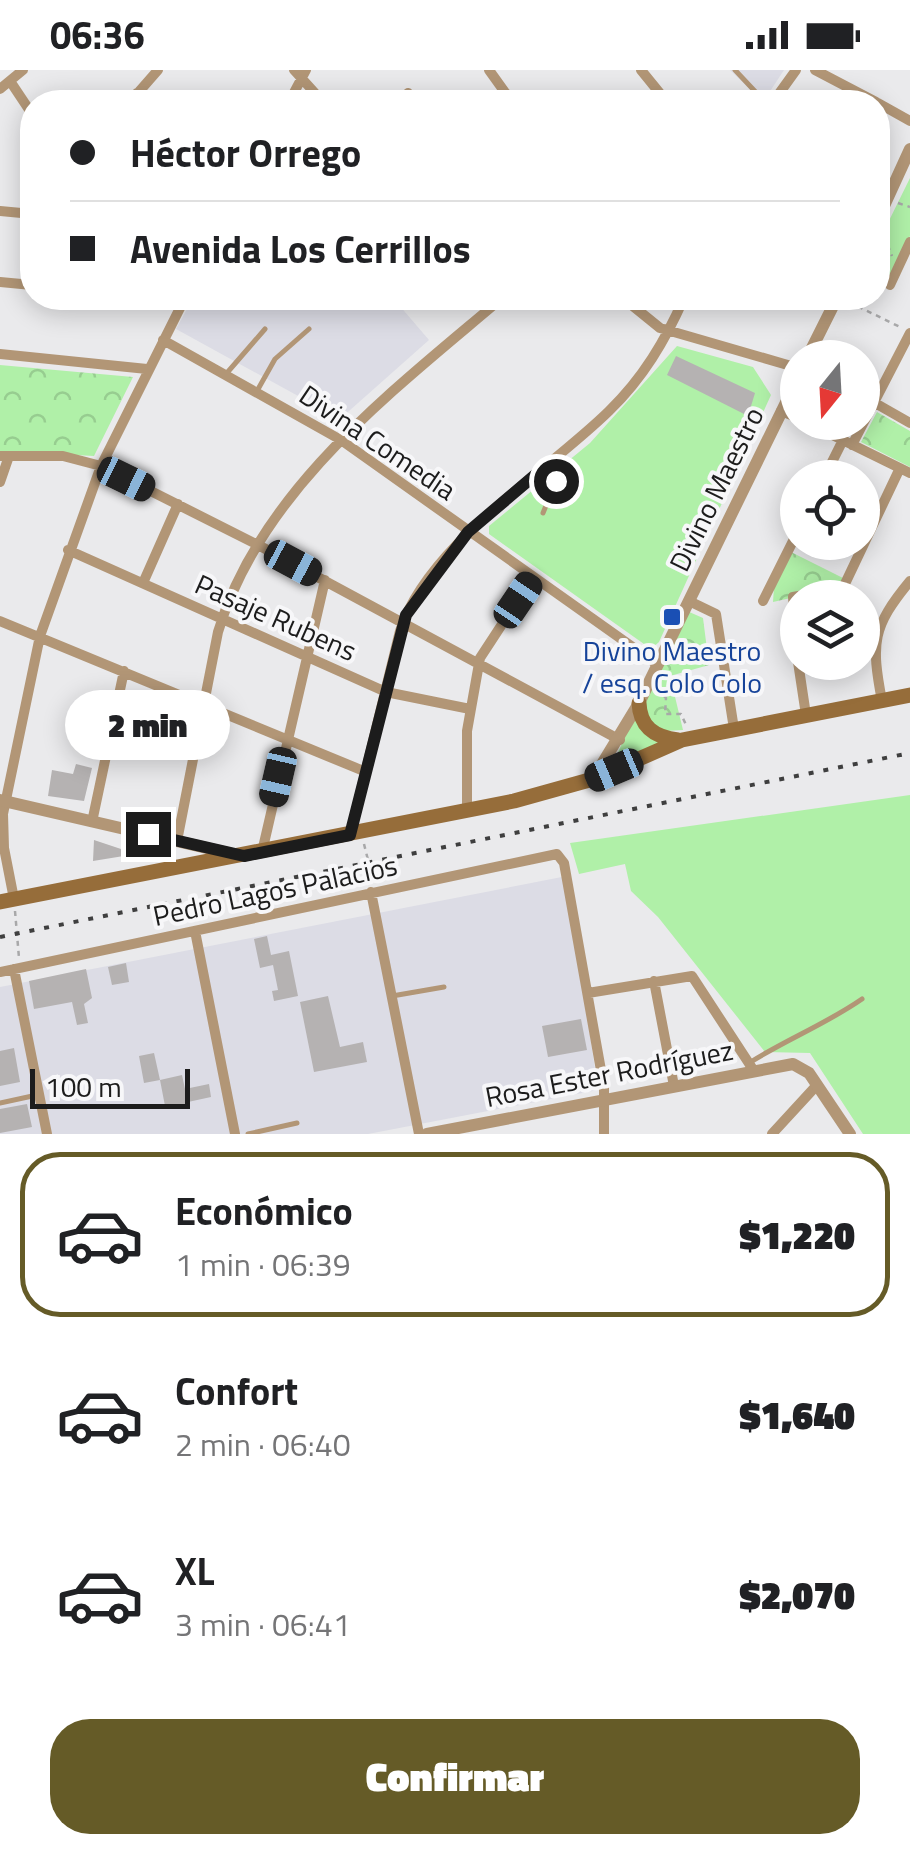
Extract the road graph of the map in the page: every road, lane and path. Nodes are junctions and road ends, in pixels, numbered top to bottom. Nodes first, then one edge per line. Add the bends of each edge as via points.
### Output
1 (23, 70) edge
2 (158, 70) edge
3 (641, 70) edge
4 (735, 70) edge
5 (815, 70) edge
6 (10, 81) junction
7 (0, 89) edge
8 (140, 90) edge
9 (658, 90) edge
10 (753, 90) edge
11 (853, 90) edge
12 (20, 96) edge
13 (910, 149) edge
14 (890, 193) edge
15 (898, 203) dead end
16 (910, 208) edge
17 (910, 242) edge
18 (890, 246) edge
19 (899, 265) junction
20 (890, 285) dead end
21 (178, 310) edge
22 (488, 310) edge
23 (635, 310) edge
24 (679, 310) edge
25 (833, 310) edge
26 (864, 310) edge
27 (265, 329) dead end
28 (309, 329) dead end
29 (670, 331) junction
30 (910, 332) edge
31 (163, 340) junction
32 (817, 340) edge
33 (0, 354) edge
34 (780, 363) edge
35 (147, 369) junction
36 (226, 374) junction
37 (257, 390) junction
38 (880, 393) edge
39 (880, 406) edge
40 (780, 415) edge
41 (910, 424) edge
42 (342, 440) junction
43 (844, 440) edge
44 (848, 442) junction
45 (4, 456) edge
46 (836, 460) edge
47 (548, 464) junction
48 (101, 466) junction
49 (905, 470) edge
50 (0, 482) edge
51 (178, 504) junction
52 (543, 514) dead end
53 (468, 532) junction
54 (260, 546) junction
55 (68, 550) junction
56 (784, 560) edge
57 (533, 577) junction
58 (325, 580) junction
59 (847, 580) edge
60 (910, 581) edge
61 (144, 582) junction
62 (690, 601) junction
63 (763, 601) dead end
64 (223, 616) junction
65 (0, 620) edge
66 (402, 623) junction
67 (40, 636) junction
68 (306, 655) junction
69 (479, 664) junction
70 (658, 665) junction
71 (124, 671) junction
72 (801, 680) edge
73 (650, 682) junction
74 (386, 692) junction
75 (910, 696) edge
76 (882, 700) junction
77 (640, 703) junction
78 (204, 706) junction
79 (470, 709) junction
80 (806, 715) junction
81 (734, 729) junction
82 (687, 739) junction
83 (287, 740) junction
84 (620, 740) junction
85 (366, 772) junction
86 (593, 779) junction
87 (2, 801) edge
88 (467, 811) junction
89 (92, 822) junction
90 (356, 834) junction
91 (177, 841) junction
92 (262, 853) junction
93 (244, 856) junction
94 (371, 892) junction
95 (7, 901) edge
96 (196, 931) junction
97 (17, 968) junction
98 (0, 972) edge
99 (654, 981) junction
100 (444, 987) dead end
101 (588, 993) junction
102 (392, 996) junction
103 (862, 999) dead end
104 (752, 1067) junction
105 (817, 1085) junction
106 (674, 1086) junction
107 (40, 1095) junction
108 (605, 1100) junction
109 (0, 1103) edge
110 (297, 1122) dead end
111 (48, 1134) edge
112 (235, 1134) edge
113 (248, 1134) edge
114 (419, 1134) edge
115 (427, 1134) edge
116 (604, 1134) edge
117 (772, 1134) edge
118 (850, 1134) edge

1 - 6 street
2 - 8 street
3 - 9 street
4 - 10 lane
5 - 11 street
6 - 7 street
6 - 12 street
13 - 14 street
15 - 16 path
17 - 19 street
18 - 19 path
19 - 20 street
21 - 31 street
22 - 42 street
23 - 29 street
24 - 29 street
25 - 32 street
26 - 30 path
27 - 36 lane
28 - 37 lane via 275,358
29 - 34 street
29 - 47 street via 619,400
30 - 38 street
31 - 35 street
31 - 36 street, Divina Comedia
33 - 35 street
35 - 48 street
36 - 37 street, Divina Comedia
37 - 42 street, Divina Comedia
39 - 41 street
40 - 62 street, Divino Maestro
42 - 53 street, Divina Comedia
42 - 54 street
43 - 44 street
44 - 46 street
44 - 49 street
45 - 48 street via 63,456
45 - 50 street
47 - 52 lane via 556,481
47 - 53 street
48 - 51 street
48 - 55 street
49 - 59 street
51 - 54 street
51 - 61 street
53 - 57 street, Divina Comedia
53 - 66 street
54 - 58 street
54 - 64 street
55 - 61 street, Pasaje Rubens
55 - 67 street
56 - 63 street
57 - 69 street
57 - 70 street, Divina Comedia
58 - 66 street
58 - 68 street
60 - 76 street via 885,612 875,640
61 - 64 street, Pasaje Rubens
62 - 70 street, Divino Maestro
62 - 81 street via 716,614
64 - 68 street, Pasaje Rubens
64 - 78 street
65 - 67 street
66 - 69 street
66 - 74 street
67 - 71 street
67 - 87 street
68 - 74 street, Pasaje Rubens
68 - 83 street
69 - 79 street
69 - 84 street
70 - 73 street, Divino Maestro
71 - 78 street
71 - 89 street
72 - 80 street
73 - 77 street, Divino Maestro
73 - 82 path via 666,698 665,714 681,714
74 - 79 street, Pasaje Rubens
74 - 85 street
75 - 76 main road
76 - 80 main road
77 - 82 main road via 650,731
77 - 84 street, Divino Maestro
78 - 83 street
78 - 91 street
79 - 88 street
80 - 81 main road
81 - 82 main road
82 - 86 main road
83 - 85 street
83 - 92 street
84 - 86 street, Divino Maestro
85 - 90 street
86 - 88 main road
87 - 89 street
87 - 95 street
88 - 90 main road
89 - 91 street
90 - 92 main road
90 - 94 path via 373,878
91 - 93 street
92 - 93 main road
93 - 95 main road
94 - 96 street, Pedro Lagos Palacios
94 - 101 street, Pedro Lagos Palacios via 560,856
94 - 102 street
95 - 97 path
96 - 97 street, Pedro Lagos Palacios
96 - 112 street
97 - 98 street, Pedro Lagos Palacios
97 - 107 street
99 - 101 street
99 - 104 street via 692,976
99 - 106 street
100 - 102 lane
101 - 108 street
102 - 114 street
103 - 104 lane via 826,1024 803,1029
104 - 105 street, Rosa Ester Rodríguez via 800,1066
104 - 106 street, Rosa Ester Rodríguez
105 - 117 street
105 - 118 street
106 - 108 street, Rosa Ester Rodríguez
107 - 109 lane
107 - 111 street
108 - 115 street, Rosa Ester Rodríguez
108 - 116 street
110 - 113 lane

